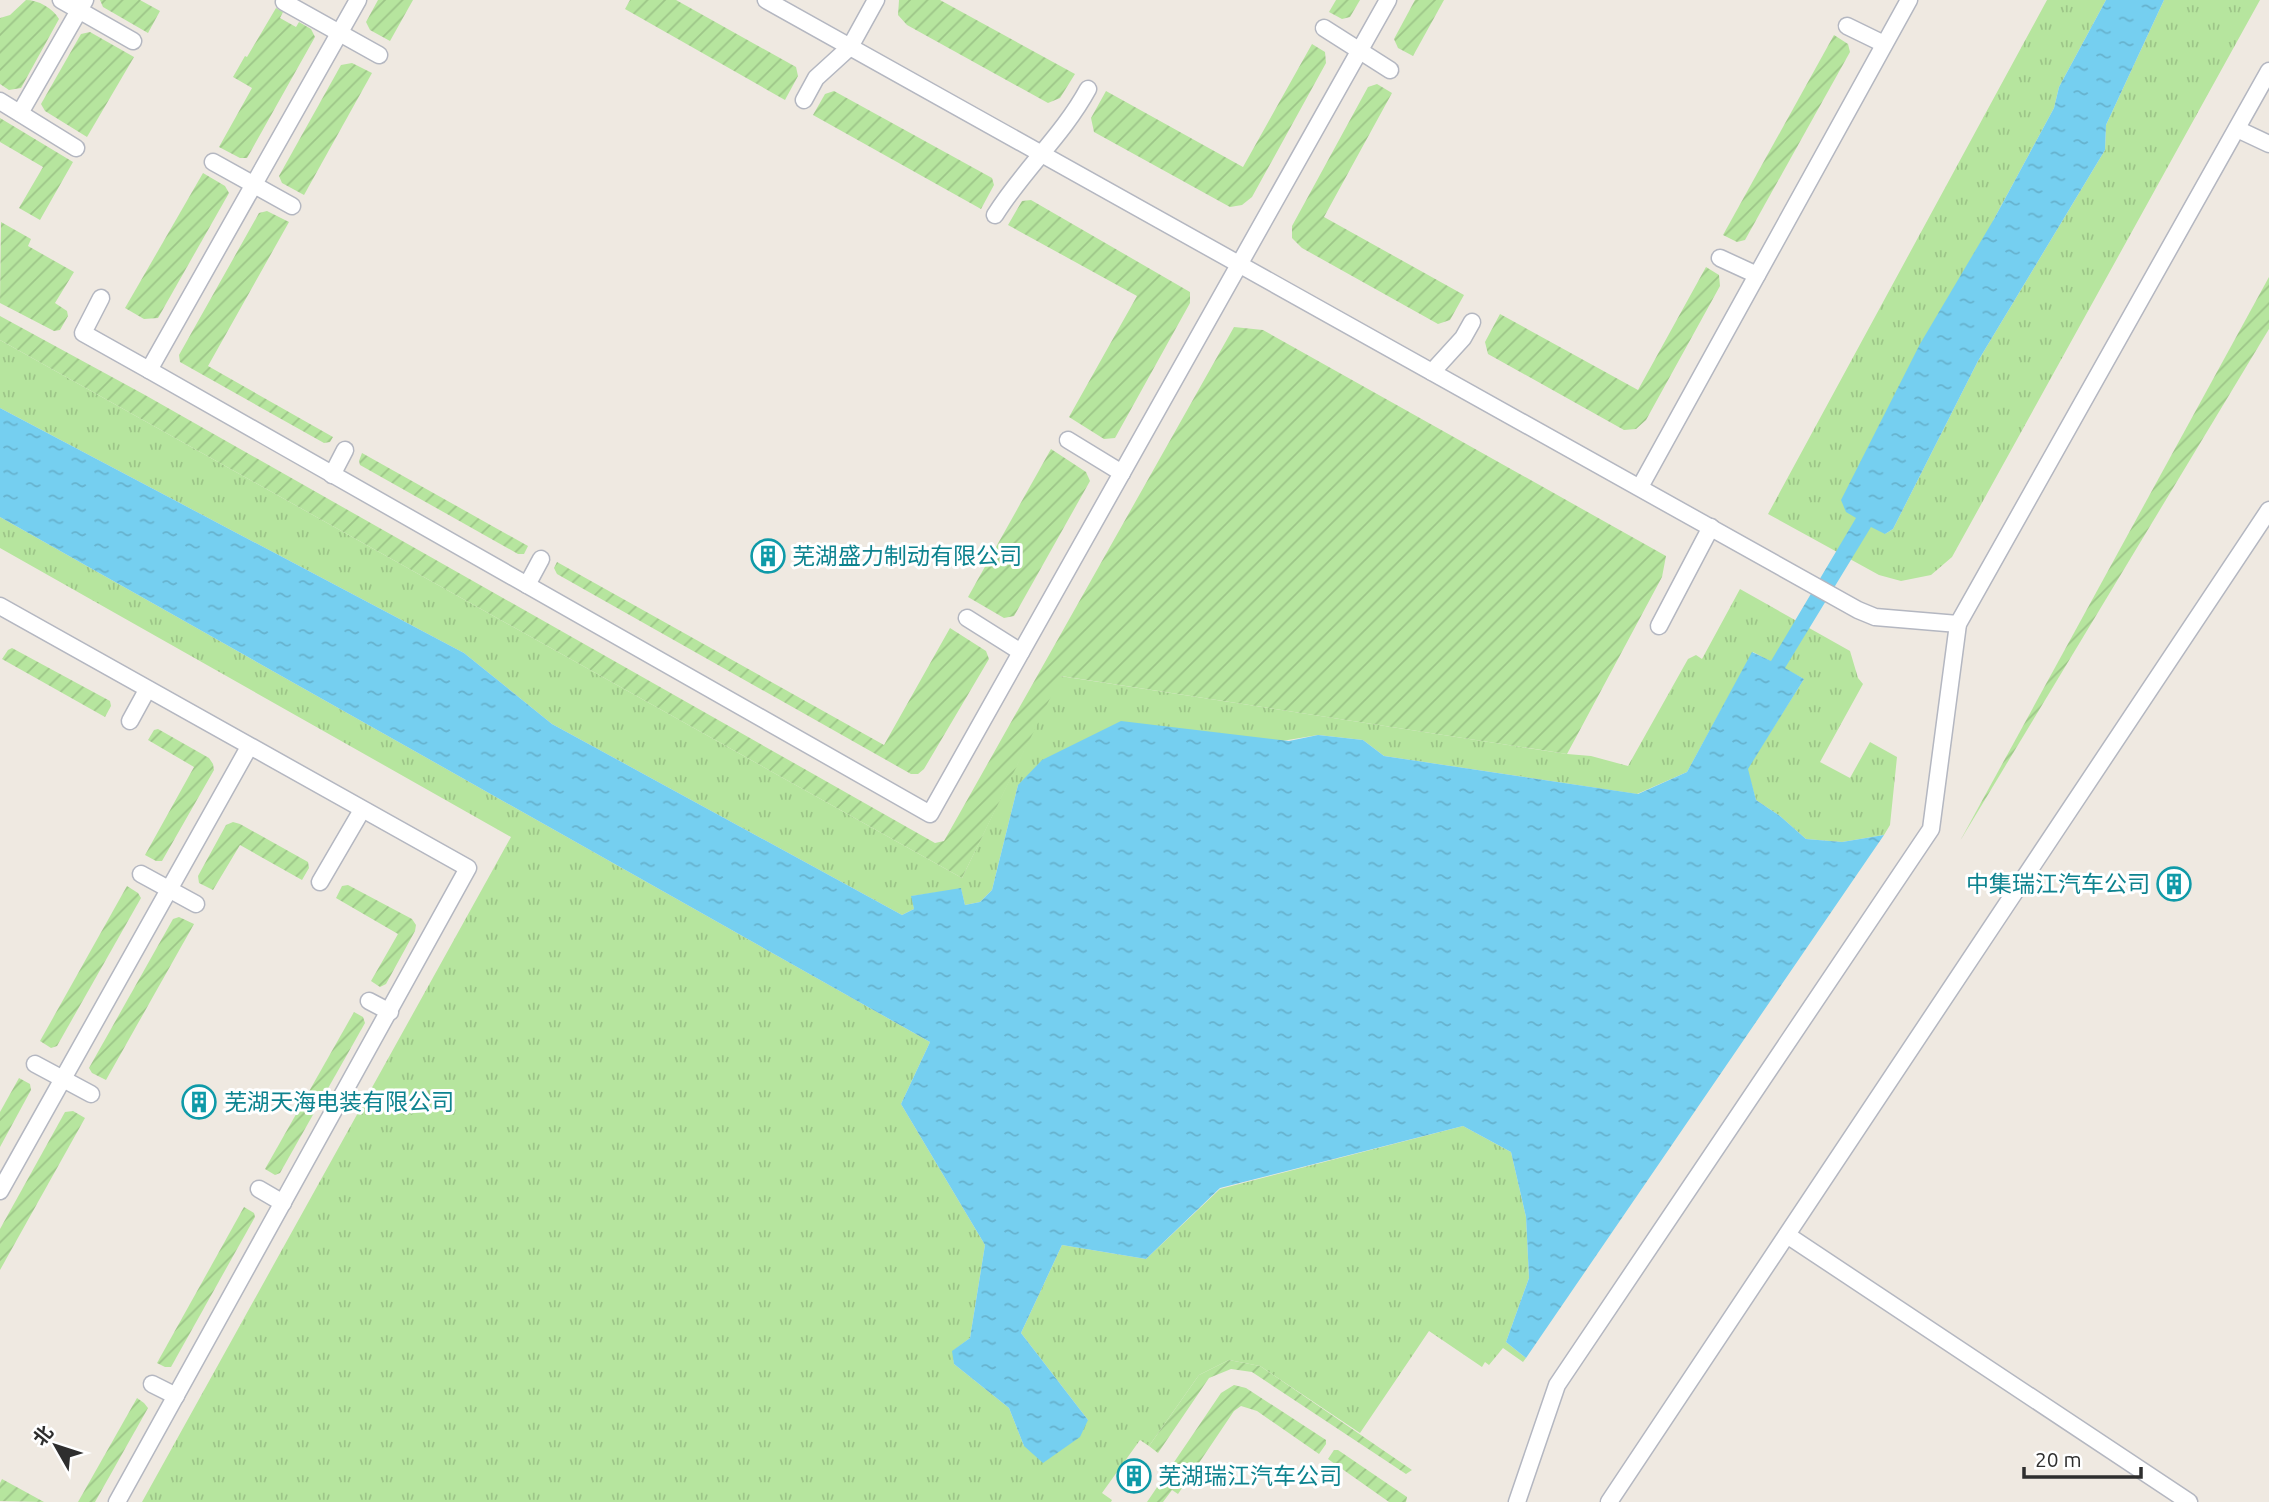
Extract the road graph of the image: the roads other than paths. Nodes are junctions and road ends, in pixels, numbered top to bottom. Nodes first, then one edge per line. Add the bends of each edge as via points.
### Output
1 (61, 0) edge
2 (358, 0) edge
3 (766, 0) edge
4 (876, 0) edge
5 (1388, 0) edge
6 (1909, 0) edge
7 (284, 2) dead end
8 (82, 5) edge
9 (1847, 26) dead end
10 (1324, 29) dead end
11 (339, 34) junction
12 (133, 41) dead end
13 (1884, 44) junction
14 (850, 47) junction
15 (1360, 50) junction
16 (379, 55) dead end
17 (1390, 71) dead end
18 (2269, 71) edge
19 (1088, 89) dead end
20 (804, 100) dead end
21 (0, 101) edge
22 (20, 113) junction
23 (2237, 129) junction
24 (2269, 144) edge
25 (76, 148) dead end
26 (1043, 153) junction
27 (213, 162) dead end
28 (254, 185) junction
29 (292, 206) dead end
30 (995, 215) dead end
31 (1720, 258) dead end
32 (1239, 265) junction
33 (1757, 275) junction
34 (101, 298) dead end
35 (1472, 323) dead end
36 (149, 370) junction
37 (1432, 372) junction
38 (1069, 440) dead end
39 (345, 450) dead end
40 (1122, 474) junction
41 (332, 475) junction
42 (1640, 488) junction
43 (2269, 510) edge
44 (1712, 527) junction
45 (541, 559) dead end
46 (527, 585) junction
47 (2, 612) edge
48 (967, 618) dead end
49 (1958, 624) junction
50 (1659, 626) dead end
51 (1021, 652) junction
52 (148, 690) junction
53 (130, 721) dead end
54 (249, 747) junction
55 (362, 810) junction
56 (141, 874) dead end
57 (320, 882) dead end
58 (169, 890) junction
59 (196, 904) dead end
60 (369, 1001) dead end
61 (390, 1012) junction
62 (35, 1064) dead end
63 (63, 1079) junction
64 (91, 1094) dead end
65 (259, 1189) dead end
66 (0, 1191) edge
67 (283, 1203) junction
68 (1787, 1235) junction
69 (152, 1384) dead end
70 (176, 1396) junction
71 (117, 1502) edge
72 (1517, 1502) edge
73 (1609, 1502) edge
74 (2189, 1502) edge

1 - 8 lane
2 - 11 lane
3 - 14 lane
4 - 14 lane
5 - 15 lane
6 - 13 lane
7 - 11 lane
8 - 12 lane
8 - 22 lane
9 - 13 lane
10 - 15 lane
11 - 16 lane
11 - 28 lane
13 - 33 lane
14 - 20 lane via 816,78
14 - 26 lane
15 - 17 lane
15 - 32 lane
18 - 23 lane
19 - 26 lane via 1074,115
21 - 22 lane
22 - 25 lane
23 - 24 lane
23 - 49 lane
26 - 30 lane
26 - 32 lane
27 - 28 lane
28 - 29 lane
28 - 36 lane
31 - 33 lane
32 - 37 lane
32 - 40 lane
33 - 42 lane
34 - 36 lane via 83,333
35 - 37 lane
36 - 41 lane
37 - 42 lane
38 - 40 lane
39 - 41 lane
40 - 51 lane
41 - 46 lane
42 - 44 lane
43 - 68 lane
44 - 49 lane via 1857,610 1875,617
44 - 50 lane
45 - 46 lane
46 - 51 lane via 930,814
47 - 52 lane
48 - 51 lane
49 - 72 lane via 1931,830 1558,1385
52 - 53 lane
52 - 54 lane
54 - 55 lane
54 - 58 lane
55 - 57 lane
55 - 61 lane via 468,869
56 - 58 lane
58 - 59 lane
58 - 63 lane
60 - 61 lane
61 - 67 lane
62 - 63 lane
63 - 64 lane
63 - 66 lane
65 - 67 lane
67 - 70 lane
68 - 73 lane
68 - 74 lane
69 - 70 lane
70 - 71 lane

